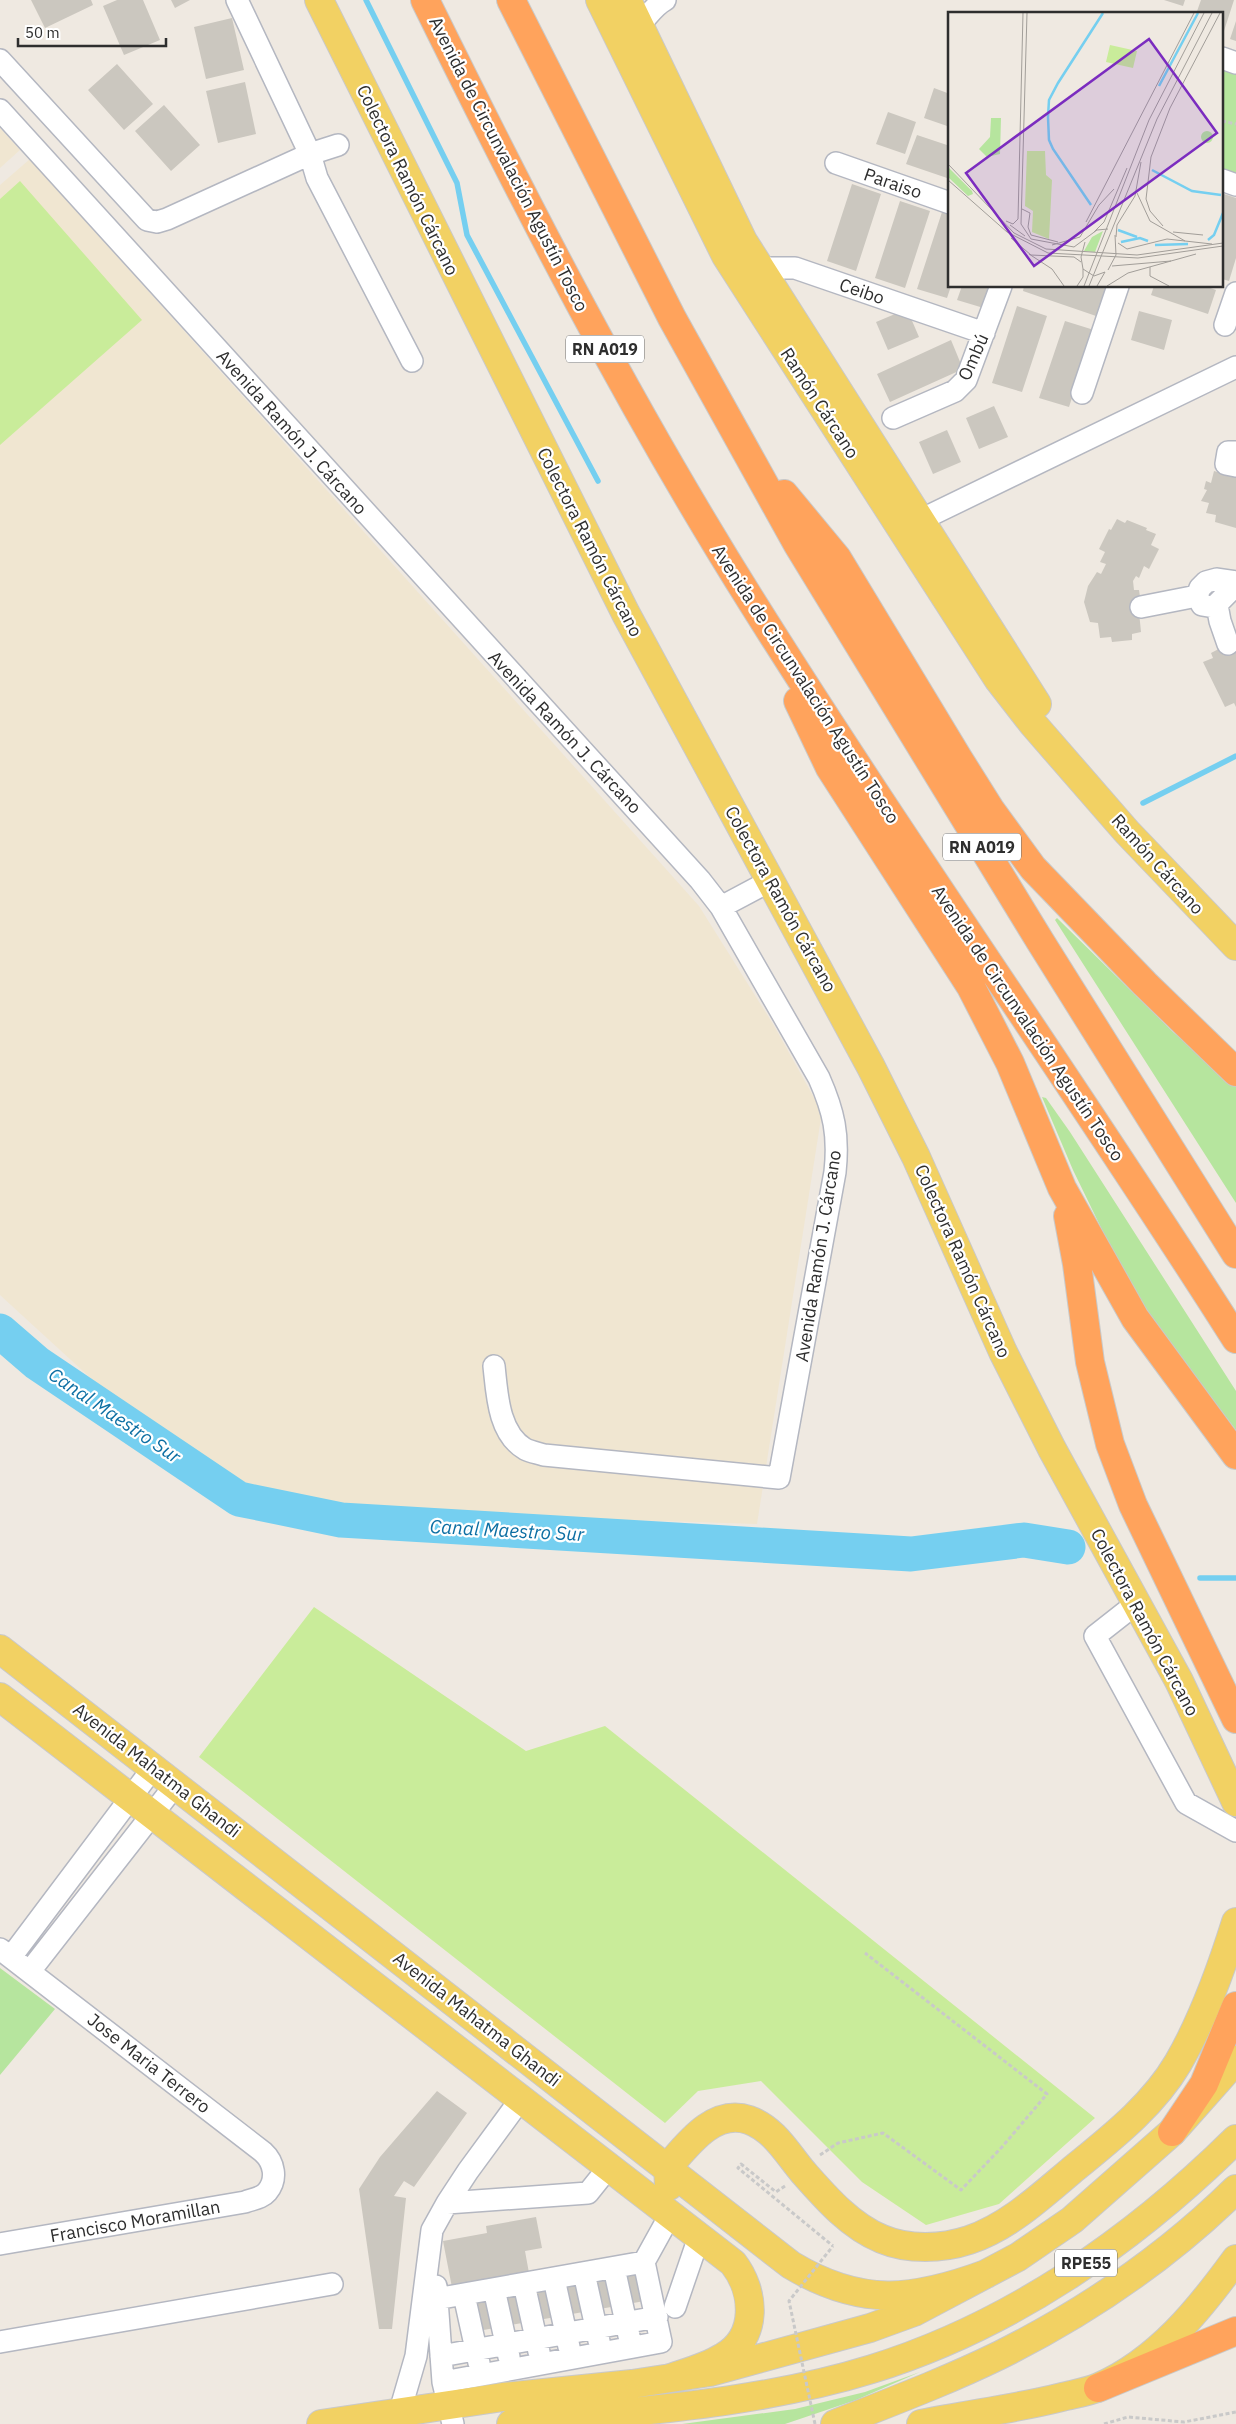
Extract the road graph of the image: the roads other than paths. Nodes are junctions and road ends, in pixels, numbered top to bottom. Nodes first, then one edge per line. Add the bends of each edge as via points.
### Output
1 (237, 0) edge
2 (319, 0) edge
3 (425, 0) edge
4 (511, 0) edge
5 (630, 11) edge
6 (1224, 59) edge
7 (0, 60) edge
8 (1236, 63) edge
9 (0, 110) edge
10 (338, 145) dead end
11 (310, 154) junction
12 (836, 163) dead end
13 (1224, 181) edge
14 (1236, 185) edge
15 (948, 202) edge
16 (750, 274) junction
17 (1000, 288) edge
18 (1117, 288) edge
19 (1236, 293) edge
20 (1225, 325) dead end
21 (984, 333) junction
22 (412, 360) dead end
23 (1234, 372) edge
24 (1082, 392) dead end
25 (893, 418) dead end
26 (735, 435) junction
27 (1236, 452) edge
28 (1236, 466) edge
29 (911, 524) junction
30 (1234, 579) edge
31 (1198, 596) junction
32 (752, 602) junction
33 (1217, 605) junction
34 (1141, 607) dead end
35 (1228, 644) dead end
36 (770, 881) junction
37 (721, 907) junction
38 (1236, 946) edge
39 (1205, 1040) junction
40 (1236, 1062) edge
41 (1236, 1072) edge
42 (1062, 1188) junction
43 (1236, 1254) edge
44 (1236, 1339) edge
45 (494, 1366) dead end
46 (1236, 1455) edge
47 (1137, 1603) junction
48 (0, 1649) edge
49 (0, 1697) edge
50 (1236, 1719) edge
51 (153, 1768) junction
52 (176, 1784) junction
53 (1236, 1802) edge
54 (141, 1806) junction
55 (1236, 1831) edge
56 (1236, 1922) edge
57 (5, 1953) edge
58 (30, 1971) junction
59 (1236, 2006) edge
60 (1236, 2060) edge
61 (520, 2100) junction
62 (1172, 2132) junction
63 (1236, 2139) edge
64 (668, 2167) junction
65 (608, 2168) junction
66 (1236, 2189) edge
67 (268, 2191) joint
68 (447, 2203) junction
69 (670, 2215) junction
70 (699, 2237) junction
71 (0, 2244) edge
72 (1236, 2259) edge
73 (644, 2262) junction
74 (614, 2268) junction
75 (584, 2273) junction
76 (986, 2274) junction
77 (554, 2278) junction
78 (332, 2284) dead end
79 (524, 2284) junction
80 (494, 2289) junction
81 (464, 2295) junction
82 (431, 2300) junction
83 (675, 2307) dead end
84 (657, 2318) junction
85 (626, 2323) junction
86 (596, 2328) junction
87 (1236, 2331) edge
88 (566, 2334) junction
89 (536, 2339) junction
90 (0, 2342) edge
91 (506, 2344) junction
92 (628, 2349) junction
93 (476, 2350) junction
94 (441, 2356) junction
95 (586, 2356) junction
96 (541, 2364) junction
97 (670, 2378) junction
98 (498, 2379) junction
99 (632, 2384) junction
100 (592, 2387) junction
101 (1098, 2388) junction
102 (547, 2391) junction
103 (448, 2403) edge
104 (401, 2418) edge
105 (321, 2424) edge
106 (511, 2424) edge
107 (835, 2424) edge
108 (920, 2424) edge

1 - 11 street
2 - 36 main road, Colectora Ramón Cárcano via 626,614
3 - 32 highway, Avenida de Circunvalación Agustín Tosco / RN A019 via 573,291 693,506
4 - 26 highway, RN A019
5 - 16 main road, Ramón Cárcano via 726,256
6 - 8 street
7 - 11 street via 147,220 167,219
9 - 37 street, Avenida Ramón J. Cárcano via 700,880
10 - 11 street
11 - 22 street via 317,178
12 - 15 street, Paraiso
13 - 14 street
16 - 21 street, Ceibo via 795,268
16 - 29 main road, Ramón Cárcano
17 - 21 street, Ombú
18 - 24 street
19 - 20 street
21 - 25 street, Ombú via 966,380 955,392
23 - 29 street
26 - 39 highway via 837,558 990,809 1033,868 1145,984
26 - 43 highway, RN A019 via 868,660
27 - 28 street via 1228,452 1226,464
29 - 38 main road, Ramón Cárcano via 998,679 1127,832
30 - 31 street via 1206,582
30 - 33 street
31 - 33 street via 1204,606 1211,608
31 - 34 street
32 - 42 highway via 830,768 991,1023
32 - 44 highway, Avenida de Circunvalación Agustín Tosco / RN A019
33 - 35 street
36 - 37 street
36 - 47 main road, Colectora Ramón Cárcano via 833,993 916,1157 1003,1352
37 - 45 street, Avenida Ramón J. Cárcano via 819,1078 831,1104 836,1126 834,1172 779,1478 544,1455 525,1449 510,1434 498,1405
39 - 40 highway
39 - 41 highway
42 - 46 highway via 1135,1318
42 - 50 highway via 1078,1264 1090,1362 1112,1451 1133,1505
47 - 53 main road, Colectora Ramón Cárcano via 1179,1681
47 - 55 street via 1095,1636 1186,1803
48 - 51 main road, Avenida Mahatma Ghandi
49 - 54 main road
51 - 52 main road, Avenida Mahatma Ghandi
51 - 54 street
52 - 54 street
52 - 64 main road, Avenida Mahatma Ghandi
54 - 57 street
54 - 58 street
54 - 61 main road
56 - 64 main road via 1197,2026 1160,2089 1139,2112 1056,2184 988,2232 947,2246 906,2245 883,2240 848,2218 762,2127 735,2117 710,2125 696,2135
57 - 58 street, Jose Maria Terrero
58 - 67 street, Jose Maria Terrero via 269,2157 274,2179
59 - 62 highway via 1204,2084
60 - 62 main road
61 - 65 main road
61 - 68 street
62 - 76 main road via 1046,2240
63 - 106 main road, RPE55 via 1180,2192 1093,2259 985,2323 914,2353 873,2368 778,2391 678,2406
64 - 69 main road
64 - 76 main road, Avenida Mahatma Ghandi via 791,2266 829,2286 864,2294 917,2294 948,2288
65 - 68 street via 588,2193
65 - 69 main road
66 - 107 main road, RPE55 via 1138,2271 1067,2318 965,2371
67 - 71 street, Francisco Moramillan via 245,2202
68 - 82 street via 432,2230
69 - 70 main road
69 - 73 street
70 - 83 street
70 - 97 main road via 733,2263 742,2275 751,2309 748,2325 736,2348 725,2357
72 - 101 main road via 1203,2303 1169,2339 1126,2373
73 - 74 street
73 - 84 street
74 - 75 street
74 - 85 street
75 - 77 street
75 - 86 street
76 - 97 main road via 940,2300 885,2323 734,2366
77 - 79 street
77 - 88 street
78 - 90 street
79 - 80 street
79 - 89 street
80 - 81 street
80 - 91 street
81 - 82 street
81 - 93 street
82 - 94 street
82 - 104 street
84 - 85 street
84 - 92 street via 661,2342
85 - 86 street
85 - 92 street
86 - 88 street
86 - 95 street
87 - 101 highway
88 - 89 street
88 - 95 street
89 - 91 street
89 - 96 street
91 - 93 street
91 - 98 street
92 - 95 street
92 - 99 street
93 - 94 street
93 - 98 street
94 - 103 street
95 - 96 street
95 - 100 street
96 - 98 street
96 - 102 street
97 - 99 main road
98 - 102 main road
98 - 103 main road
99 - 100 main road
100 - 102 main road
101 - 108 main road via 993,2412
103 - 104 main road
104 - 105 main road

